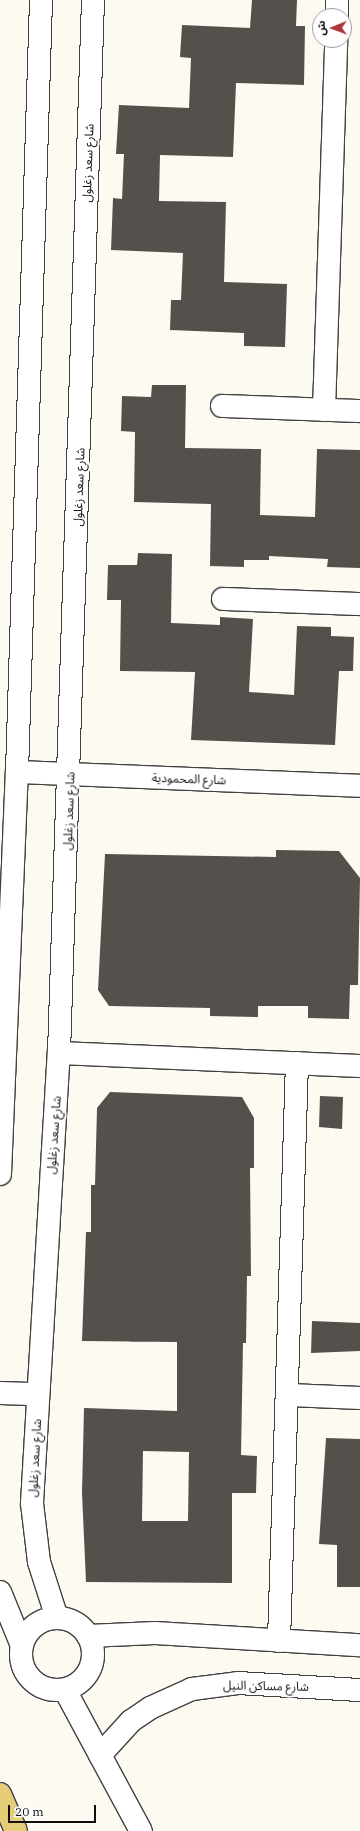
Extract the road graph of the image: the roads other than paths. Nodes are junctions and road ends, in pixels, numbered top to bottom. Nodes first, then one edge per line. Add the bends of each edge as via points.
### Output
1 (41, 0) edge
2 (93, 0) edge
3 (336, 48) edge
4 (222, 406) dead end
5 (324, 410) junction
6 (360, 411) edge
7 (223, 599) dead end
8 (360, 604) edge
9 (17, 772) junction
10 (71, 774) junction
11 (360, 786) edge
12 (59, 1053) junction
13 (297, 1064) junction
14 (360, 1066) edge
15 (0, 1174) edge
16 (0, 1393) edge
17 (38, 1394) junction
18 (288, 1395) junction
19 (360, 1398) edge
20 (0, 1592) edge
21 (57, 1618) junction
22 (88, 1636) junction
23 (279, 1641) junction
24 (360, 1645) edge
25 (22, 1646) junction
26 (65, 1690) junction
27 (360, 1690) edge
28 (100, 1755) junction
29 (0, 1794) edge
30 (16, 1831) edge
31 (141, 1831) edge

1 - 9 street
2 - 10 street, شارع سعد زغلول
3 - 5 street
4 - 5 street
5 - 6 street
7 - 8 street
9 - 10 street, شارع المحمودية
9 - 15 street
10 - 11 street, شارع المحمودية
10 - 12 street, شارع سعد زغلول
12 - 13 street
12 - 17 street, شارع سعد زغلول
13 - 14 street
13 - 18 street
16 - 17 street
17 - 21 street, شارع سعد زغلول via 32,1503 34,1532 41,1569
18 - 19 street
18 - 23 street
20 - 25 street
21 - 22 street via 80,1627
21 - 25 street via 34,1626
22 - 23 street via 155,1633
22 - 26 street via 92,1646 90,1668 79,1682
23 - 24 street
25 - 26 street via 24,1670 31,1680 41,1687
26 - 28 street
27 - 28 street, شارع مساكن النيل via 261,1683 192,1690 150,1708 131,1721
28 - 31 street
29 - 30 main road

